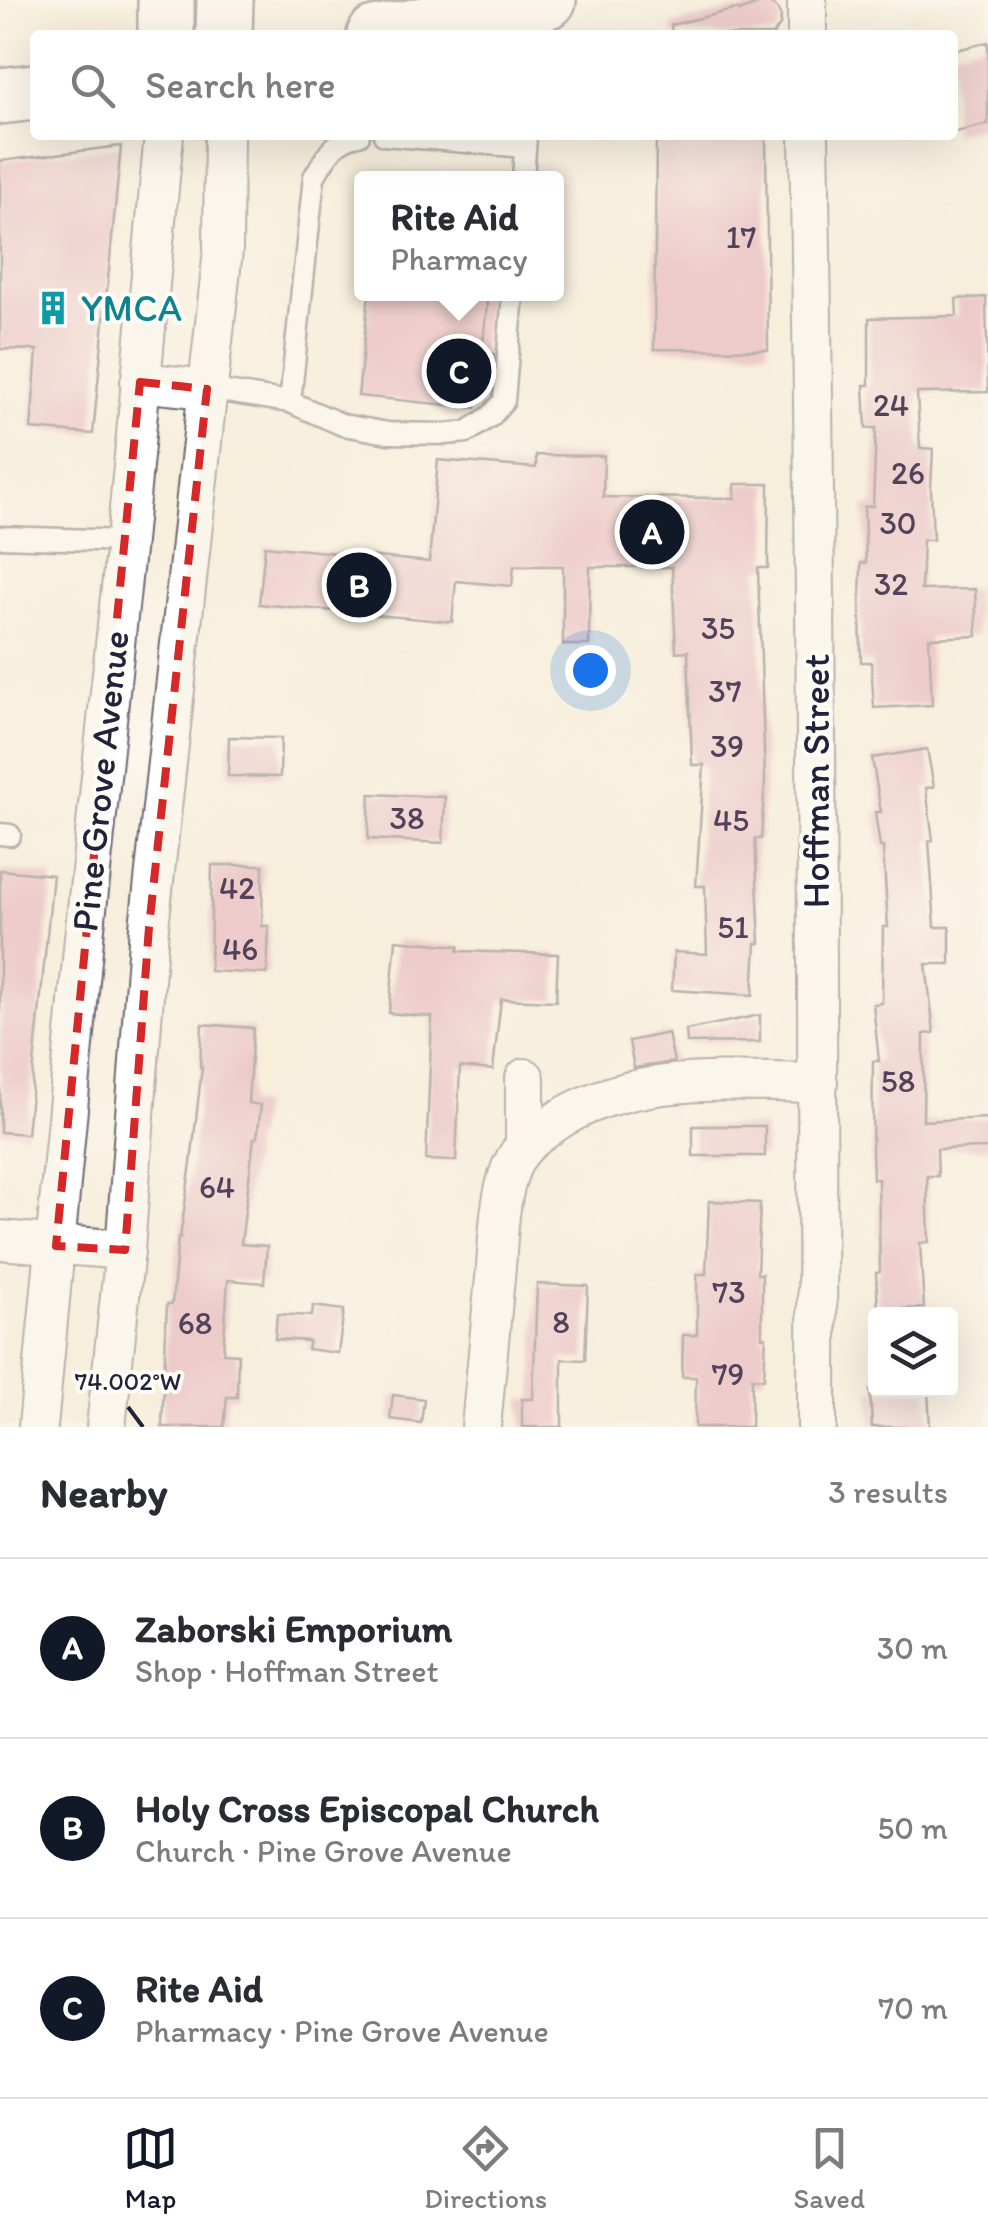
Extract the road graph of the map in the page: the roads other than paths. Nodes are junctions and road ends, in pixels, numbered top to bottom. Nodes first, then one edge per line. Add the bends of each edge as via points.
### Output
1 (166, 0) edge
2 (225, 0) edge
3 (807, 0) edge
4 (534, 8) edge
5 (166, 30) edge
6 (224, 30) edge
7 (404, 30) edge
8 (808, 30) edge
9 (30, 93) edge
10 (0, 96) edge
11 (164, 140) edge
12 (224, 140) edge
13 (342, 140) edge
14 (809, 140) edge
15 (525, 141) edge
16 (523, 171) edge
17 (512, 301) edge
18 (140, 382) junction
19 (207, 389) junction
20 (290, 402) junction
21 (0, 537) edge
22 (125, 549) junction
23 (188, 562) junction
24 (149, 927) junction
25 (84, 928) junction
26 (525, 1078) dead end
27 (818, 1083) junction
28 (526, 1143) junction
29 (0, 1240) edge
30 (56, 1246) junction
31 (125, 1250) junction
32 (38, 1427) edge
33 (106, 1427) edge
34 (481, 1427) edge
35 (817, 1427) edge

1 - 5 main road
2 - 6 main road
3 - 8 street
4 - 7 main road
9 - 10 main road
11 - 18 street, Pine Grove Avenue
12 - 19 street, Pine Grove Avenue via 223,250
13 - 20 lane via 314,177
14 - 27 street, Hoffman Street
15 - 16 lane
17 - 20 lane via 504,401 468,432 388,433
18 - 19 street
18 - 22 street, Pine Grove Avenue
19 - 20 lane
19 - 23 street, Pine Grove Avenue
21 - 22 lane
22 - 23 street
22 - 25 street, Pine Grove Avenue
23 - 24 street, Pine Grove Avenue
24 - 25 street
24 - 31 street, Pine Grove Avenue
25 - 30 street, Pine Grove Avenue
26 - 28 street
27 - 28 street via 670,1084 571,1111
27 - 35 street, Hoffman Street
28 - 34 street via 508,1176 500,1222
29 - 30 street
30 - 31 street
30 - 32 street, Pine Grove Avenue
31 - 33 street, Pine Grove Avenue

